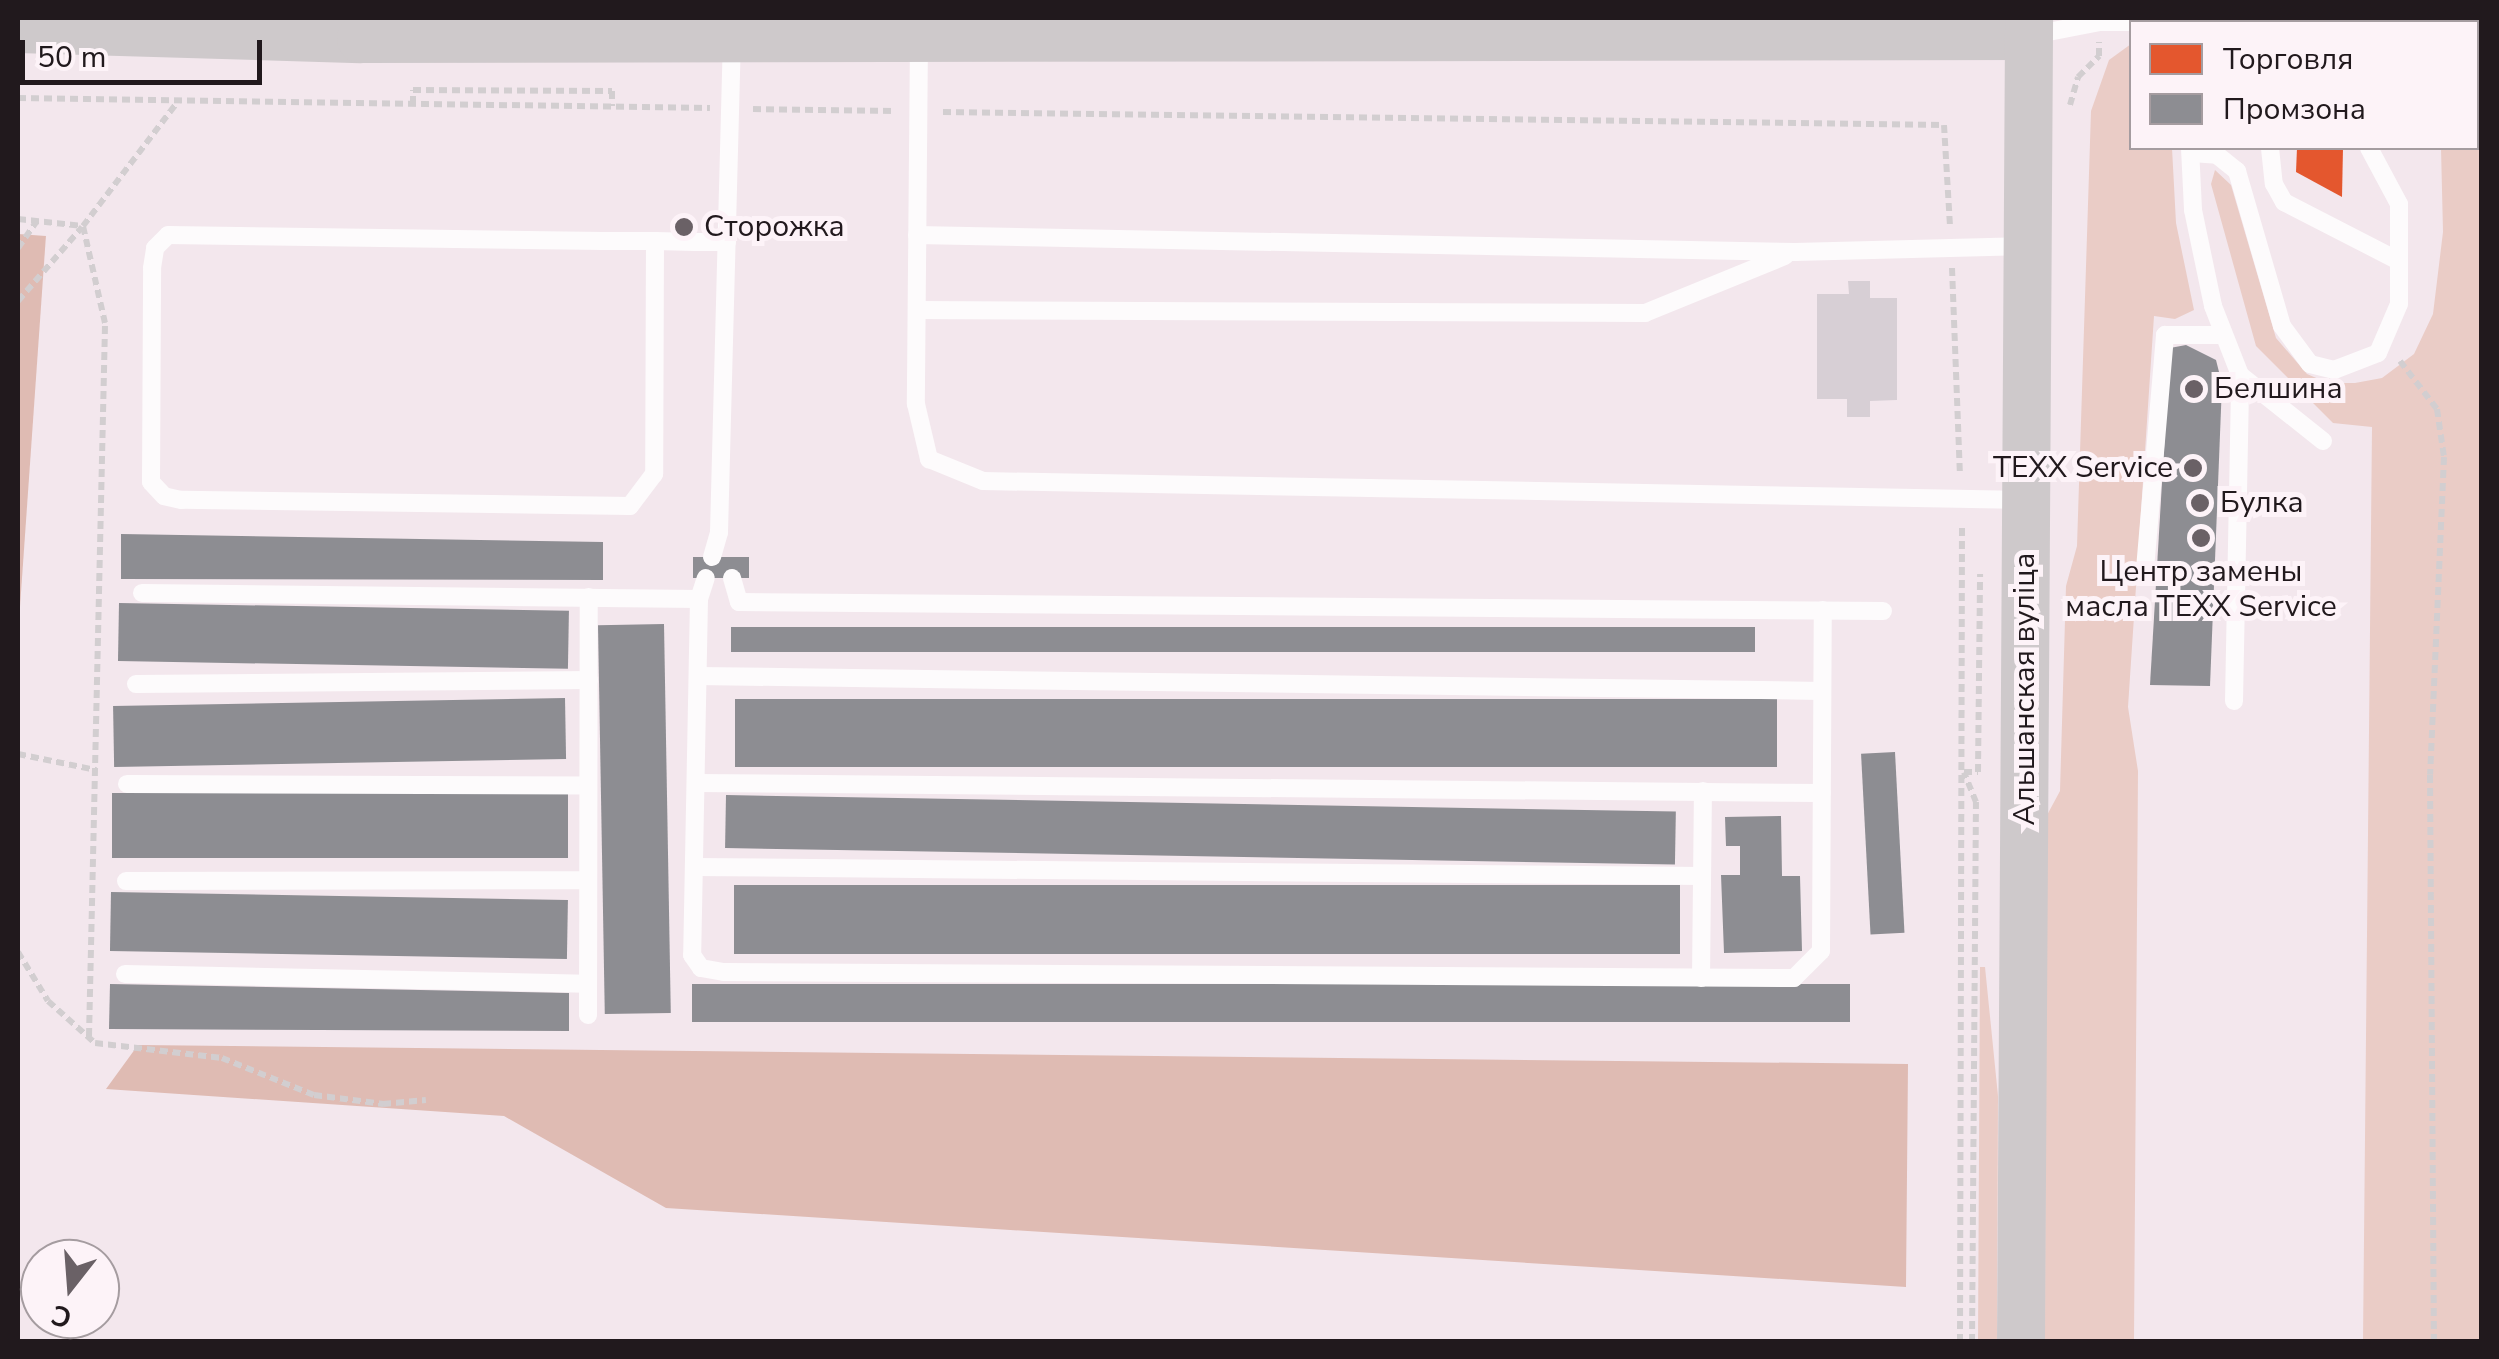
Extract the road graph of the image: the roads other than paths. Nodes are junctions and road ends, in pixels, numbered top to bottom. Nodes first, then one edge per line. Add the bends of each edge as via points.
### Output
1 (2129, 22) edge
2 (869, 27) edge
3 (2028, 27) edge
4 (1411, 28) edge
5 (18, 29) edge
6 (732, 37) junction
7 (920, 37) junction
8 (2190, 150) edge
9 (2270, 150) edge
10 (2369, 150) edge
11 (918, 236) junction
12 (655, 242) junction
13 (726, 242) junction
14 (2029, 246) junction
15 (1796, 252) junction
16 (2398, 261) junction
17 (917, 310) junction
18 (2223, 334) junction
19 (2240, 375) junction
20 (2322, 441) dead end
21 (2026, 500) junction
22 (719, 557) dead end
23 (2145, 569) dead end
24 (706, 578) dead end
25 (732, 578) dead end
26 (142, 594) dead end
27 (589, 597) junction
28 (700, 599) junction
29 (1824, 610) junction
30 (1883, 611) dead end
31 (698, 676) junction
32 (589, 680) junction
33 (136, 684) dead end
34 (1822, 691) junction
35 (2234, 702) dead end
36 (696, 782) junction
37 (126, 784) dead end
38 (588, 786) junction
39 (1702, 792) junction
40 (1822, 793) junction
41 (694, 866) junction
42 (1702, 876) junction
43 (588, 880) junction
44 (126, 881) dead end
45 (124, 974) dead end
46 (1701, 978) junction
47 (585, 984) junction
48 (588, 1015) dead end
49 (2022, 1342) edge

1 - 3 lane
2 - 6 main road
2 - 7 main road
3 - 4 main road
3 - 14 main road, Альшанская вуліца
4 - 7 main road
5 - 6 main road via 360,39
6 - 13 lane
7 - 11 lane
8 - 16 lane via 2217,155 2236,172 2282,326 2310,364 2334,370 2357,365 2385,342 2400,304
8 - 18 lane via 2193,210
9 - 16 lane via 2274,184 2284,202
10 - 16 lane via 2399,204
11 - 15 lane
11 - 17 lane
12 - 12 lane via 168,235 155,248 152,268 151,482 164,496 181,500 630,506 654,474
12 - 13 lane
13 - 22 lane
14 - 15 lane
14 - 21 main road, Альшанская вуліца
15 - 17 lane via 1645,313
17 - 21 lane via 916,404 929,458 982,480
18 - 19 lane
18 - 23 lane via 2165,335
19 - 20 lane
19 - 35 lane
21 - 49 main road, Альшанская вуліца
24 - 28 lane
25 - 29 lane via 740,602
26 - 27 lane
27 - 28 lane
27 - 32 lane
28 - 31 lane
29 - 30 lane
29 - 34 lane
31 - 34 lane
31 - 36 lane
32 - 33 lane
32 - 38 lane
34 - 40 lane
36 - 39 lane
36 - 41 lane
37 - 38 lane
38 - 43 lane
39 - 40 lane
39 - 42 lane
40 - 46 lane via 1821,951 1794,978
41 - 42 lane
41 - 46 lane via 692,955 701,968 724,972
42 - 46 lane
43 - 44 lane
43 - 47 lane
45 - 47 lane
47 - 48 lane

